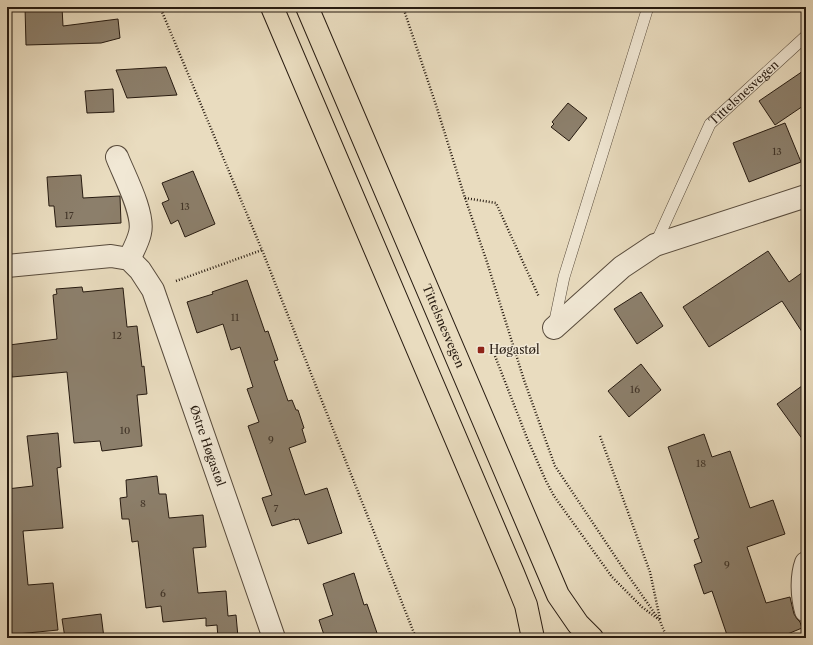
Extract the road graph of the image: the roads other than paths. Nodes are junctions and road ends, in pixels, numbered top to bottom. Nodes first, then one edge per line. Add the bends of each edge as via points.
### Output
1 (272, 7) edge
2 (307, 7) edge
3 (648, 7) edge
4 (806, 36) edge
5 (116, 157) dead end
6 (806, 196) edge
7 (655, 245) junction
8 (129, 259) junction
9 (7, 266) edge
10 (554, 328) joint
11 (806, 563) edge
12 (806, 611) edge
13 (274, 638) edge
14 (533, 638) edge
15 (592, 638) edge

1 - 14 main road via 513,573 526,605
2 - 15 main road, Tittelsnesvegen via 558,595 578,624
3 - 10 lane via 564,277
4 - 7 lane, Tittelsnesvegen via 710,124
5 - 8 street via 141,222 140,233
6 - 7 street
7 - 10 street via 622,267
8 - 9 street via 111,256
8 - 13 street, Østre Høgastøl via 153,290
11 - 12 street via 803,600

